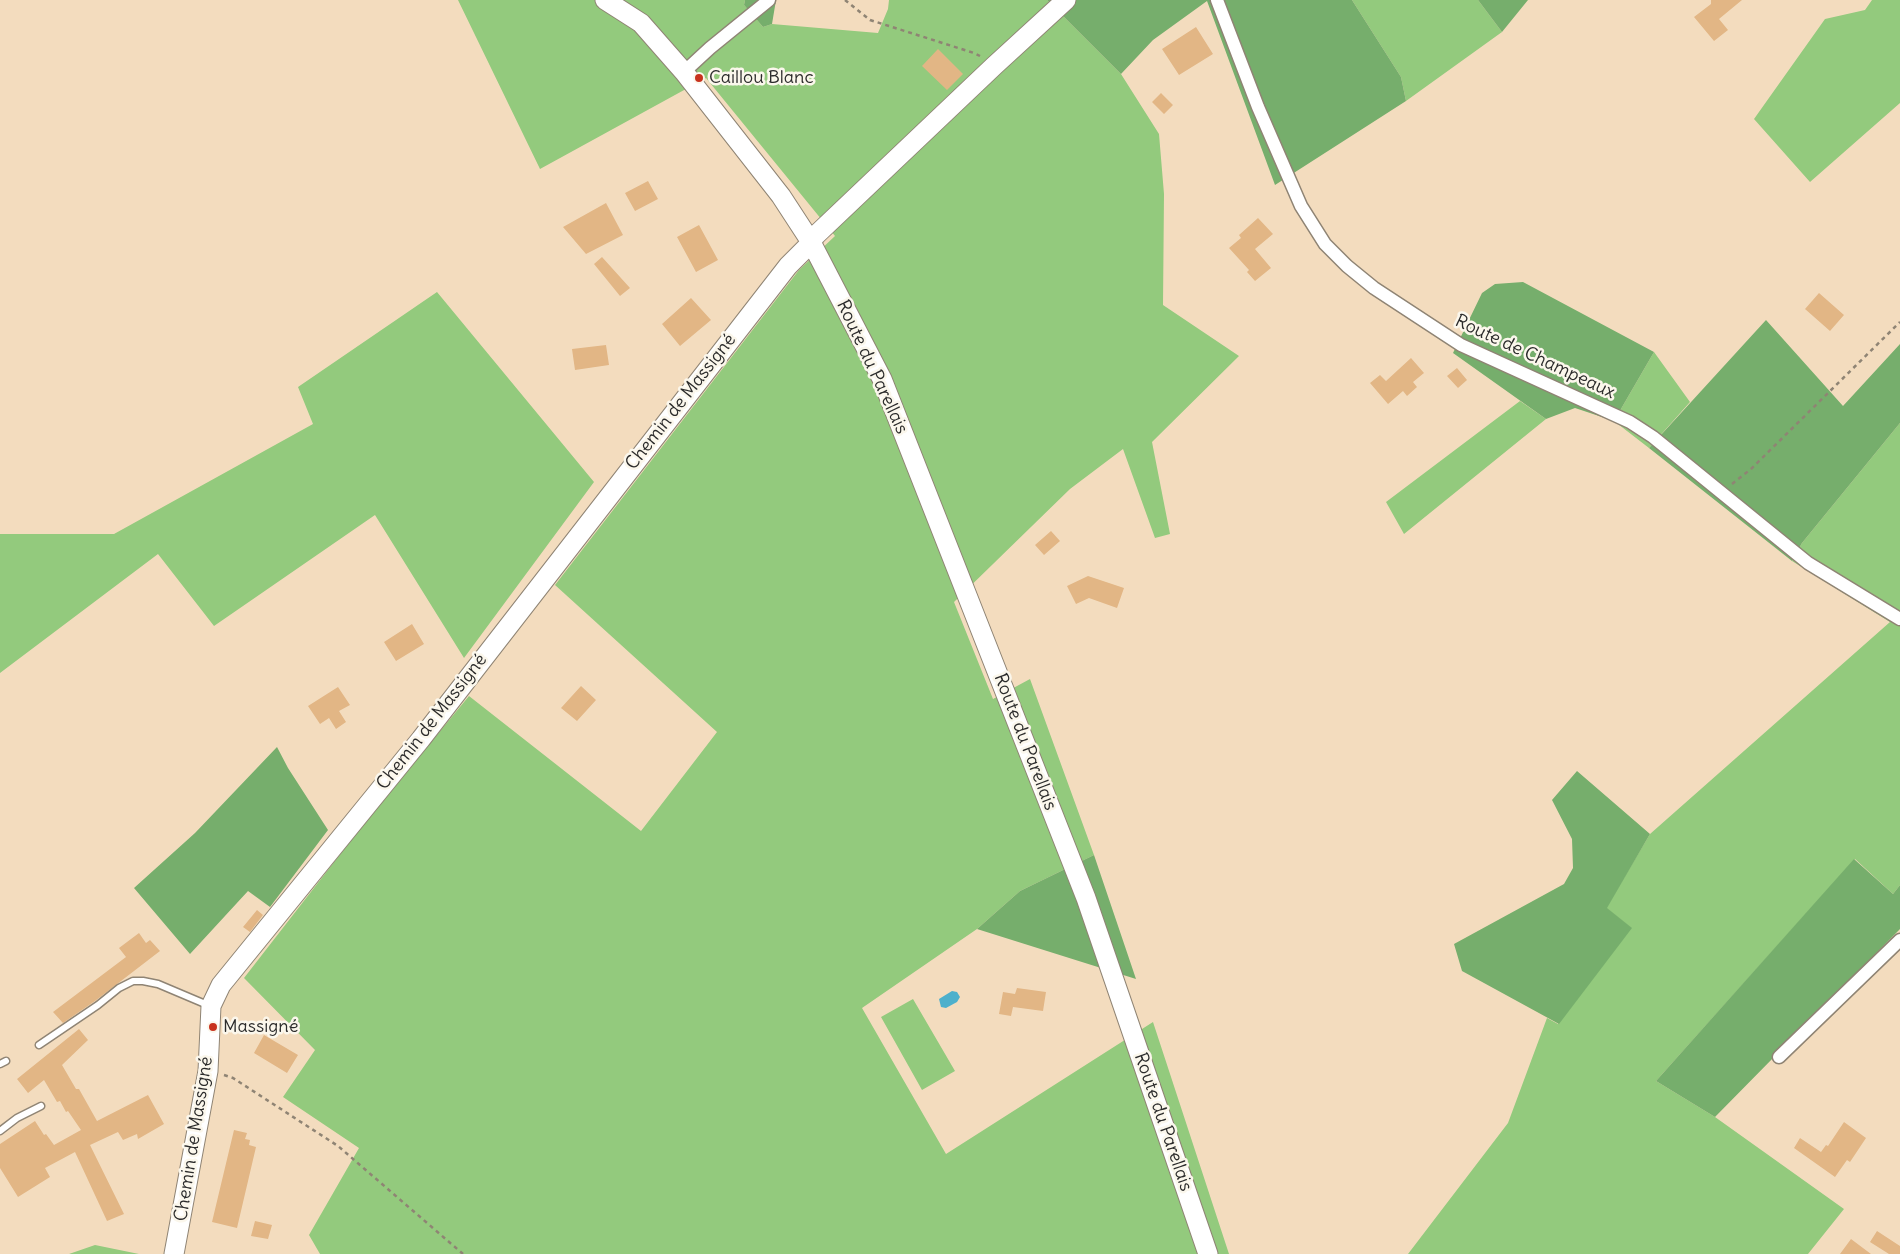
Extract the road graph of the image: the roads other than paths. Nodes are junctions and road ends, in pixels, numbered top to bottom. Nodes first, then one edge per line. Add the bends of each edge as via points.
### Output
1 (605, 0) edge
2 (769, 0) edge
3 (1066, 0) edge
4 (1217, 0) edge
5 (684, 72) junction
6 (811, 242) junction
7 (1900, 619) edge
8 (1900, 940) edge
9 (211, 1006) junction
10 (40, 1045) dead end
11 (1779, 1057) dead end
12 (41, 1106) dead end
13 (0, 1131) edge
14 (174, 1254) edge
15 (1208, 1254) edge

1 - 5 street, Route du Parellais via 641,23
2 - 5 street
3 - 6 street, Chemin de Massigné
4 - 7 street, Route de Champeaux via 1301,206 1325,244 1347,266 1374,288 1461,345 1630,422 1653,437 1808,564
5 - 6 street, Route du Parellais via 780,196
6 - 9 street, Chemin de Massigné via 788,266 421,739 221,985
6 - 15 street, Route du Parellais via 882,379 1086,898
8 - 11 street
9 - 10 lane via 158,984 133,982 119,988
9 - 14 street, Chemin de Massigné via 208,1071
12 - 13 lane

